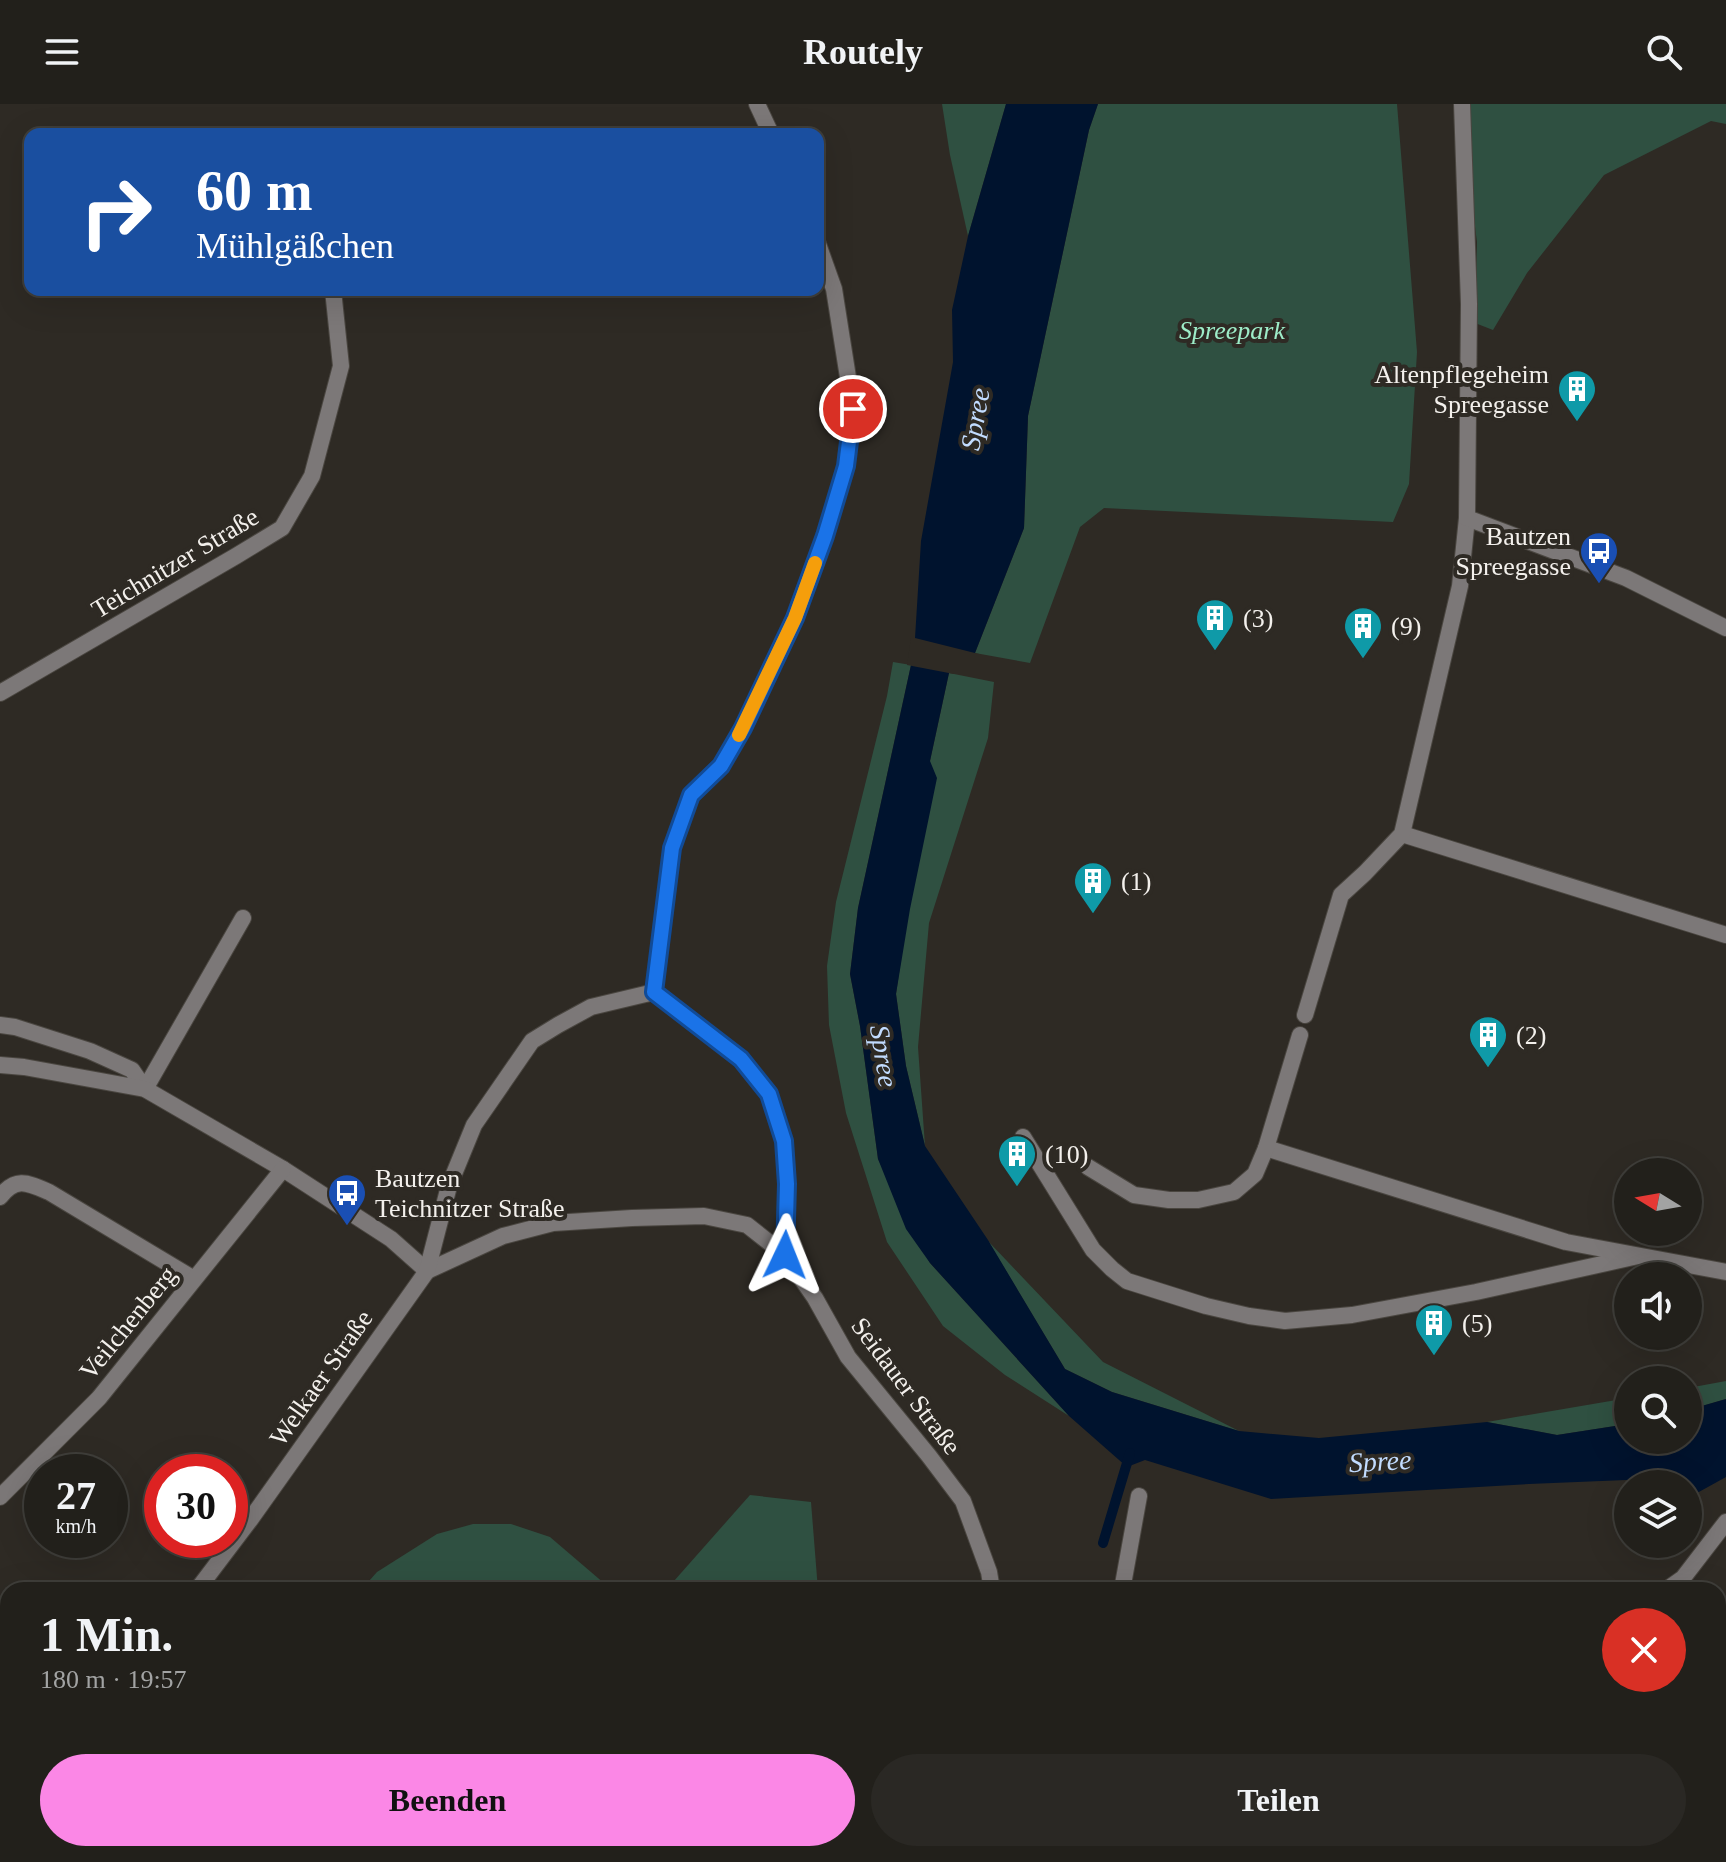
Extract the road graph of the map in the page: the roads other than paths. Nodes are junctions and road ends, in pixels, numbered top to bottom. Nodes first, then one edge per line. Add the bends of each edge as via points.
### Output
1 (757, 104) edge
2 (1462, 104) edge
3 (768, 128) edge
4 (824, 261) edge
5 (334, 296) edge
6 (1467, 518) junction
7 (1726, 628) edge
8 (0, 693) edge
9 (1402, 834) junction
10 (243, 918) dead end
11 (1726, 935) edge
12 (654, 992) junction
13 (1305, 1015) dead end
14 (0, 1025) edge
15 (1300, 1035) dead end
16 (0, 1065) edge
17 (145, 1089) junction
18 (1023, 1137) dead end
19 (1266, 1148) junction
20 (1088, 1167) dead end
21 (283, 1169) junction
22 (0, 1197) edge
23 (785, 1255) junction
24 (1638, 1256) junction
25 (427, 1271) junction
26 (1726, 1272) edge
27 (194, 1279) junction
28 (1139, 1496) dead end
29 (0, 1497) edge
30 (1726, 1522) edge
31 (203, 1582) edge
32 (991, 1582) edge
33 (1123, 1582) edge
34 (1677, 1582) edge

1 - 3 street
2 - 6 street via 1469,304
4 - 12 street via 834,289 853,409 846,466 795,618 721,766 691,795 672,848
5 - 8 street, Teichnitzer Straße via 341,366 312,476 282,528
6 - 7 street via 1626,578
6 - 9 street via 1460,586
9 - 11 street
9 - 13 street via 1341,895
10 - 17 street
12 - 23 street via 741,1059 769,1094 784,1141
12 - 25 street via 591,1007 532,1041 474,1125 449,1186
14 - 17 street via 90,1051 132,1070
15 - 19 street
16 - 17 street
17 - 21 street
18 - 24 street via 1093,1250 1127,1281 1249,1316 1285,1321 1352,1315
19 - 20 street via 1255,1174 1234,1192 1198,1200 1134,1195
19 - 24 street via 1566,1242
21 - 25 street via 391,1239
21 - 27 street, Veilchenberg
22 - 27 street via 22,1183 49,1192
23 - 25 street, Seidauer Straße via 747,1225 704,1216 632,1218 541,1226 503,1236
23 - 32 street, Seidauer Straße via 848,1357 963,1501
24 - 26 street
25 - 31 street, Welkaer Straße
27 - 29 street, Veilchenberg via 99,1398
28 - 33 street
30 - 34 street

